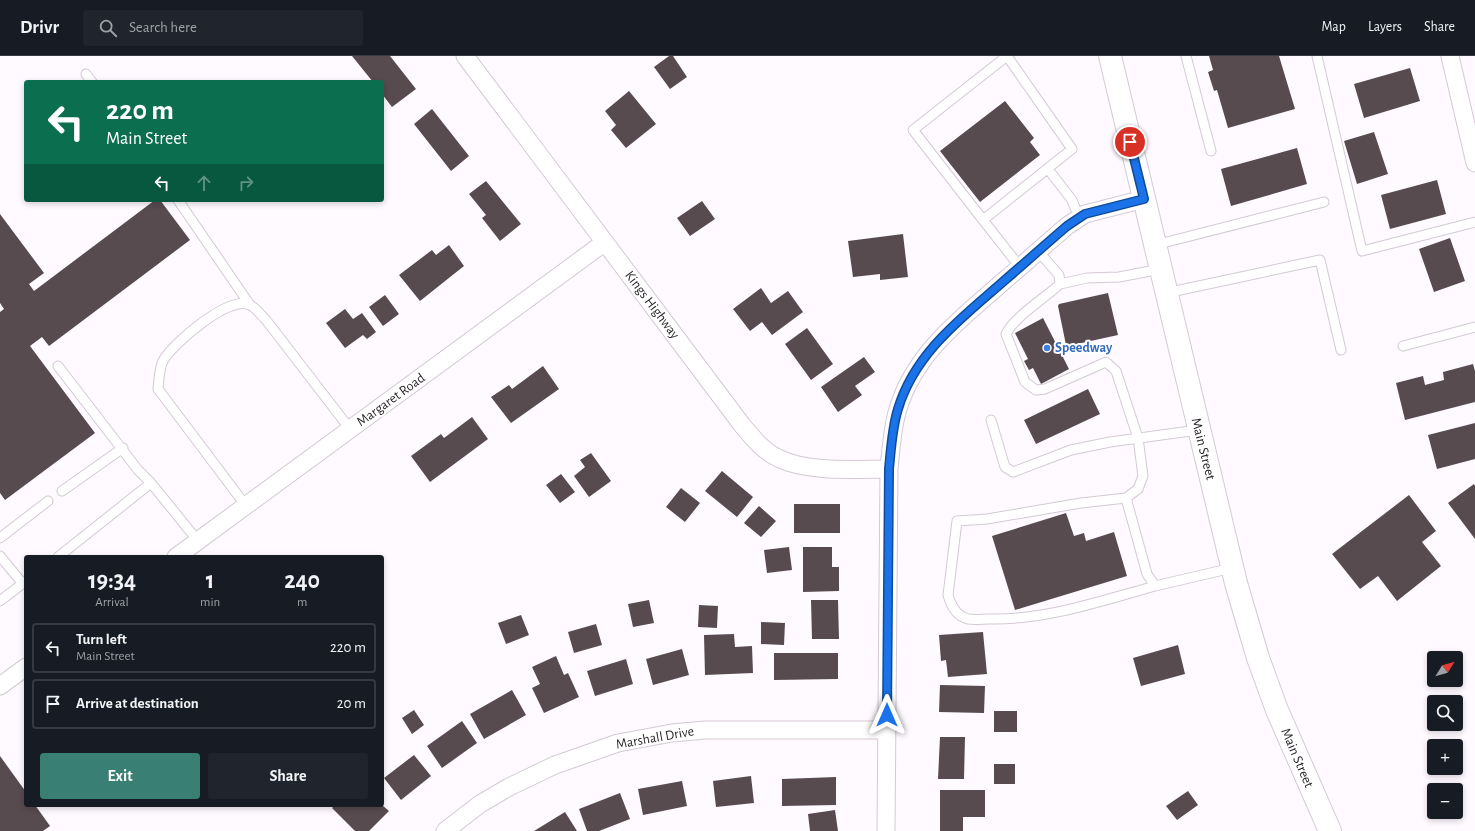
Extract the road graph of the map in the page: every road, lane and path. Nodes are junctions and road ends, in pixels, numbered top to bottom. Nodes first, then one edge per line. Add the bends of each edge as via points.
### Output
1 (465, 56) edge
2 (1007, 56) edge
3 (1110, 56) edge
4 (1186, 56) edge
5 (1317, 56) edge
6 (1450, 56) edge
7 (1211, 151) dead end
8 (1475, 163) edge
9 (1048, 169) junction
10 (1144, 199) junction
11 (179, 202) edge
12 (1324, 202) dead end
13 (1079, 218) junction
14 (983, 220) junction
15 (1475, 222) edge
16 (605, 242) junction
17 (1155, 245) junction
18 (1038, 251) junction
19 (1020, 267) junction
20 (1161, 269) junction
21 (1060, 284) junction
22 (1166, 293) junction
23 (250, 305) junction
24 (1475, 327) edge
25 (1403, 346) dead end
26 (1341, 350) dead end
27 (58, 366) dead end
28 (991, 420) dead end
29 (350, 429) junction
30 (1198, 430) junction
31 (1138, 438) junction
32 (123, 448) junction
33 (889, 469) junction
34 (151, 483) junction
35 (62, 491) dead end
36 (1126, 498) junction
37 (48, 501) dead end
38 (246, 506) junction
39 (0, 538) edge
40 (198, 541) junction
41 (61, 555) edge
42 (179, 555) edge
43 (0, 556) edge
44 (1232, 568) junction
45 (24, 583) edge
46 (1155, 586) junction
47 (0, 600) edge
48 (24, 668) edge
49 (0, 686) edge
50 (887, 730) junction
51 (445, 831) edge
52 (886, 831) edge
53 (1330, 831) edge

1 - 16 street, Kings Highway
2 - 9 lane via 1072,149
2 - 14 lane via 913,130
3 - 10 main road, Main Street
4 - 7 lane
5 - 15 lane via 1362,251
6 - 8 street
9 - 13 lane via 1072,200
9 - 14 lane
10 - 13 street via 1085,214
10 - 17 main road, Main Street
11 - 23 lane
12 - 17 lane
13 - 18 street
14 - 19 lane
16 - 29 street, Margaret Road
16 - 33 street, Kings Highway via 759,444 778,458 805,466
17 - 20 main road, Main Street
18 - 19 street
18 - 21 lane via 1059,275
19 - 33 street via 951,326 930,349 915,371 898,408
20 - 21 lane
20 - 22 main road, Main Street
21 - 31 lane via 1011,324 1006,334 1025,382 1036,390 1045,389 1106,362 1116,371
22 - 26 lane via 1320,260
22 - 30 main road, Main Street
23 - 29 lane via 266,320
23 - 38 lane via 239,303 216,314 189,332 162,362 158,389
24 - 25 lane
27 - 32 lane
28 - 31 lane via 1005,467 1012,472 1071,450
29 - 38 street, Margaret Road
30 - 31 lane
30 - 44 main road, Main Street
31 - 36 lane via 1143,476 1138,489
32 - 34 lane via 138,470
32 - 35 lane
33 - 50 street
34 - 40 lane
34 - 41 lane
36 - 46 lane via 1147,574
36 - 46 lane via 1081,502 987,519 957,521 948,595 956,613 968,619 1008,620 1058,613
37 - 39 lane
38 - 40 street, Margaret Road
40 - 42 street, Margaret Road
43 - 45 lane
44 - 46 lane
44 - 53 main road, Main Street via 1274,703
45 - 47 lane
48 - 49 street
50 - 51 street, Marshall Drive via 705,730 672,733 618,744 555,764 509,787 480,804
50 - 52 street

